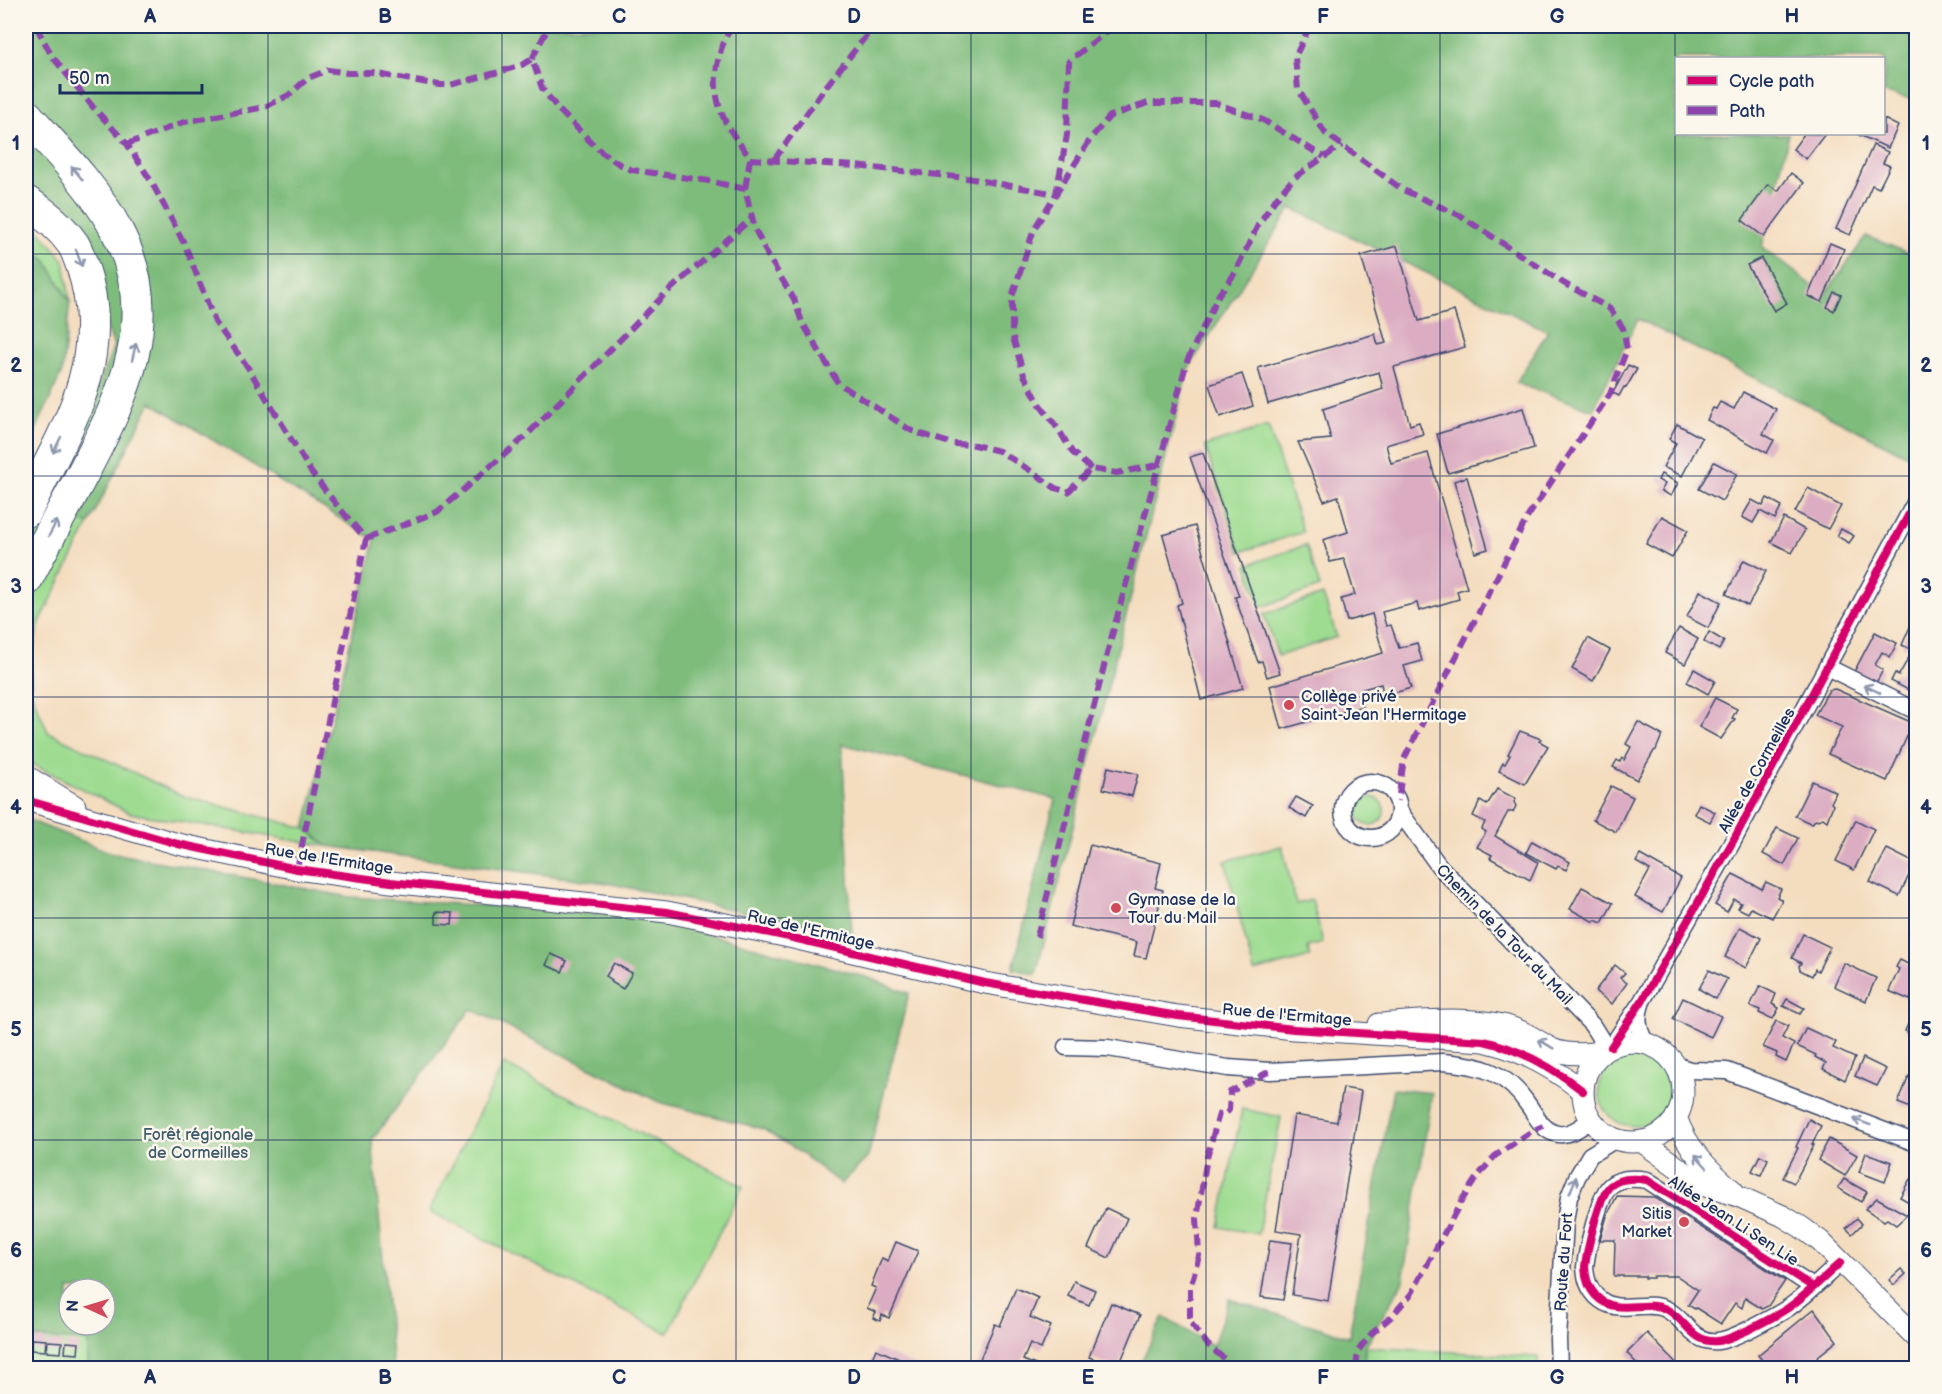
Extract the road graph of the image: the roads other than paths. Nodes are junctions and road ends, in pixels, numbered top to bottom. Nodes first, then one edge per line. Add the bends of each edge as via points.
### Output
1 (26, 115) edge
2 (26, 202) edge
3 (1917, 501) edge
4 (26, 511) edge
5 (26, 580) edge
6 (1827, 667) junction
7 (1917, 711) edge
8 (26, 776) edge
9 (26, 800) edge
10 (1400, 812) junction
11 (110, 825) junction
12 (1385, 835) junction
13 (1420, 841) junction
14 (1642, 1001) junction
15 (1298, 1029) junction
16 (1647, 1044) junction
17 (1066, 1047) dead end
18 (1607, 1049) junction
19 (1675, 1065) junction
20 (1583, 1091) junction
21 (1676, 1117) junction
22 (1592, 1120) junction
23 (1616, 1139) junction
24 (1641, 1141) junction
25 (1917, 1143) edge
26 (1738, 1196) junction
27 (1840, 1263) junction
28 (1813, 1287) junction
29 (1881, 1304) junction
30 (1917, 1336) edge
31 (1917, 1346) edge
32 (1559, 1368) edge

5 -> 1 highway via 114,412 132,363 138,317 134,272 117,230 92,192
2 -> 4 highway via 53,221 75,246 88,283 92,319 90,356 83,384
3 - 6 street, Allée de Cormeilles
7 -> 6 street
6 - 14 street, Allée de Cormeilles
8 - 11 street, Rue de l'Ermitage
9 - 11 street, Rue de l'Ermitage
10 - 12 street
10 - 12 street via 1393,791 1378,783 1362,783 1348,793 1342,810 1347,826 1368,839
10 - 13 street, Chemin de la Tour du Mail
11 - 15 street, Rue de l'Ermitage via 297,869 667,912 1014,989 1178,1016
12 - 13 street
13 - 18 street, Chemin de la Tour du Mail via 1439,866 1592,1024
14 - 16 street, Allée de Cormeilles via 1638,1027
14 - 18 street, Allée de Cormeilles
18 -> 15 street, Rue de l'Ermitage via 1581,1054 1559,1051 1516,1029 1464,1020
15 - 20 street, Rue de l'Ermitage via 1493,1043 1535,1061
16 - 18 street via 1623,1043
16 - 19 street
17 - 22 street via 1108,1048 1270,1071 1466,1064 1487,1069 1505,1080 1520,1092 1543,1126 1555,1134 1569,1134
18 - 20 street via 1588,1069
19 - 21 street via 1682,1097
25 -> 19 street via 1727,1071 1690,1070
20 - 22 street
21 - 24 street via 1657,1136
26 -> 21 street via 1700,1161
22 - 23 street
23 - 24 street
32 -> 23 street, Route du Fort via 1559,1310 1569,1197 1590,1155
24 - 26 street via 1702,1185
26 - 27 street via 1801,1227
27 - 28 street, Allée Jean Li Sen Lie
27 - 29 street
28 - 28 street, Allée Jean Li Sen Lie via 1790,1307 1720,1341 1695,1336 1663,1308 1610,1305 1590,1289 1585,1267 1603,1195 1611,1185 1626,1179 1647,1180
29 - 30 street
29 - 31 street

